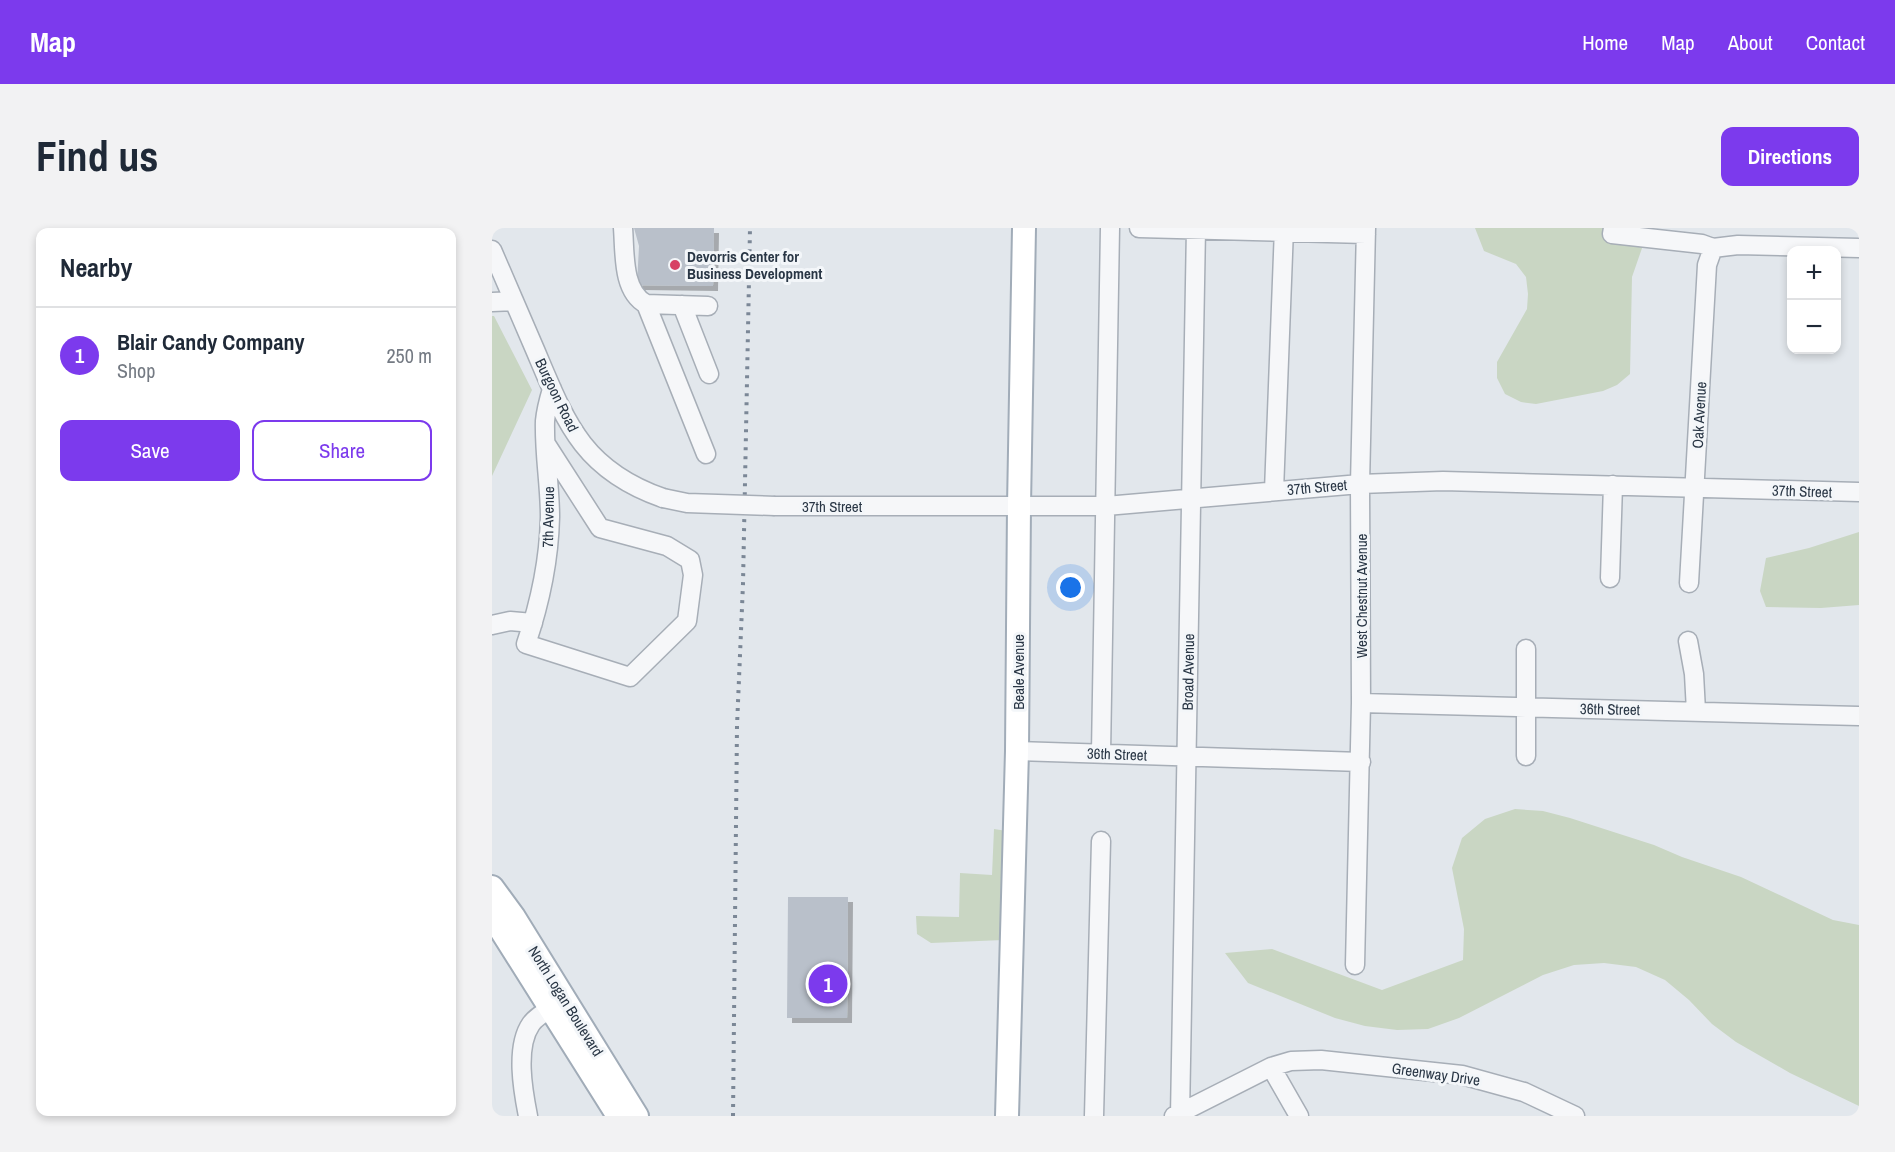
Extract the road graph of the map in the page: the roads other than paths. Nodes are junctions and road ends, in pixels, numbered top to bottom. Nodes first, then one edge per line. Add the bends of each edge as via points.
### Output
1 (623, 228) edge
2 (1024, 228) edge
3 (1110, 228) edge
4 (1139, 228) edge
5 (1613, 228) edge
6 (1196, 229) edge
7 (1284, 230) edge
8 (1366, 231) edge
9 (1713, 248) junction
10 (1859, 249) edge
11 (492, 250) edge
12 (514, 301) junction
13 (492, 302) edge
14 (646, 304) junction
15 (682, 305) junction
16 (708, 306) dead end
17 (710, 374) dead end
18 (552, 389) junction
19 (546, 444) junction
20 (706, 454) dead end
21 (1360, 483) junction
22 (1613, 485) junction
23 (1695, 488) junction
24 (1274, 491) junction
25 (1859, 492) edge
26 (1192, 498) junction
27 (775, 506) joint
28 (1019, 506) junction
29 (1107, 506) junction
30 (1610, 578) dead end
31 (1689, 583) dead end
32 (533, 623) junction
33 (492, 625) edge
34 (1688, 641) dead end
35 (1526, 649) dead end
36 (1361, 703) junction
37 (1526, 707) junction
38 (1696, 711) junction
39 (1859, 716) edge
40 (1017, 750) junction
41 (1101, 753) junction
42 (1186, 756) junction
43 (1526, 756) dead end
44 (1361, 762) junction
45 (1101, 841) dead end
46 (492, 887) edge
47 (492, 916) edge
48 (1355, 965) dead end
49 (558, 1004) junction
50 (1271, 1067) junction
51 (1178, 1115) edge
52 (528, 1116) edge
53 (618, 1116) edge
54 (637, 1116) edge
55 (1007, 1116) edge
56 (1094, 1116) edge
57 (1299, 1116) edge
58 (1575, 1116) edge

1 - 14 street via 626,272 638,300
2 - 28 main road, Beale Avenue
3 - 29 street
4 - 6 street
5 - 9 street via 1612,234
6 - 7 street
6 - 26 street, Broad Avenue
7 - 8 street
7 - 24 street
8 - 21 street, West Chestnut Avenue
9 - 10 street via 1738,245
9 - 23 street, Oak Avenue via 1707,265
11 - 12 street, Burgoon Road
12 - 13 street
12 - 18 street, Burgoon Road
14 - 15 street
14 - 20 street
15 - 16 street
15 - 17 street
18 - 19 street, 7th Avenue via 545,418
18 - 27 street, Burgoon Road, bridge via 564,416 588,451 606,469 641,491 696,504
19 - 32 street, 7th Avenue via 549,542 546,573
19 - 32 street, 7th Avenue via 600,528 667,546 690,560 693,575 687,621 630,677 526,644
21 - 22 street, 37th Street
21 - 24 street, 37th Street
21 - 36 street, West Chestnut Avenue
22 - 23 street, 37th Street
22 - 30 street
23 - 25 street, 37th Street
23 - 31 street, Oak Avenue
24 - 26 street, 37th Street
26 - 29 street, 37th Street
26 - 42 street, Broad Avenue
27 - 28 street, 37th Street
28 - 29 street, 37th Street
28 - 40 main road, Beale Avenue
29 - 41 street
32 - 33 street via 510,621
34 - 38 street
35 - 37 street
36 - 37 street, 36th Street
36 - 44 street, West Chestnut Avenue
37 - 38 street, 36th Street
37 - 43 street
38 - 39 street, 36th Street
40 - 41 street, 36th Street
40 - 55 main road, Beale Avenue
41 - 42 street, 36th Street
42 - 44 street, 36th Street
42 - 51 street, Broad Avenue
44 - 48 street, West Chestnut Avenue
45 - 56 street
46 - 49 main road, North Logan Boulevard via 514,917
47 - 49 main road, North Logan Boulevard
49 - 52 street via 531,1024 523,1045 521,1081
49 - 53 main road, North Logan Boulevard
49 - 54 main road, North Logan Boulevard
50 - 51 street, Greenway Drive
50 - 57 street
50 - 58 street, Greenway Drive via 1291,1061 1321,1060 1462,1075 1524,1092

